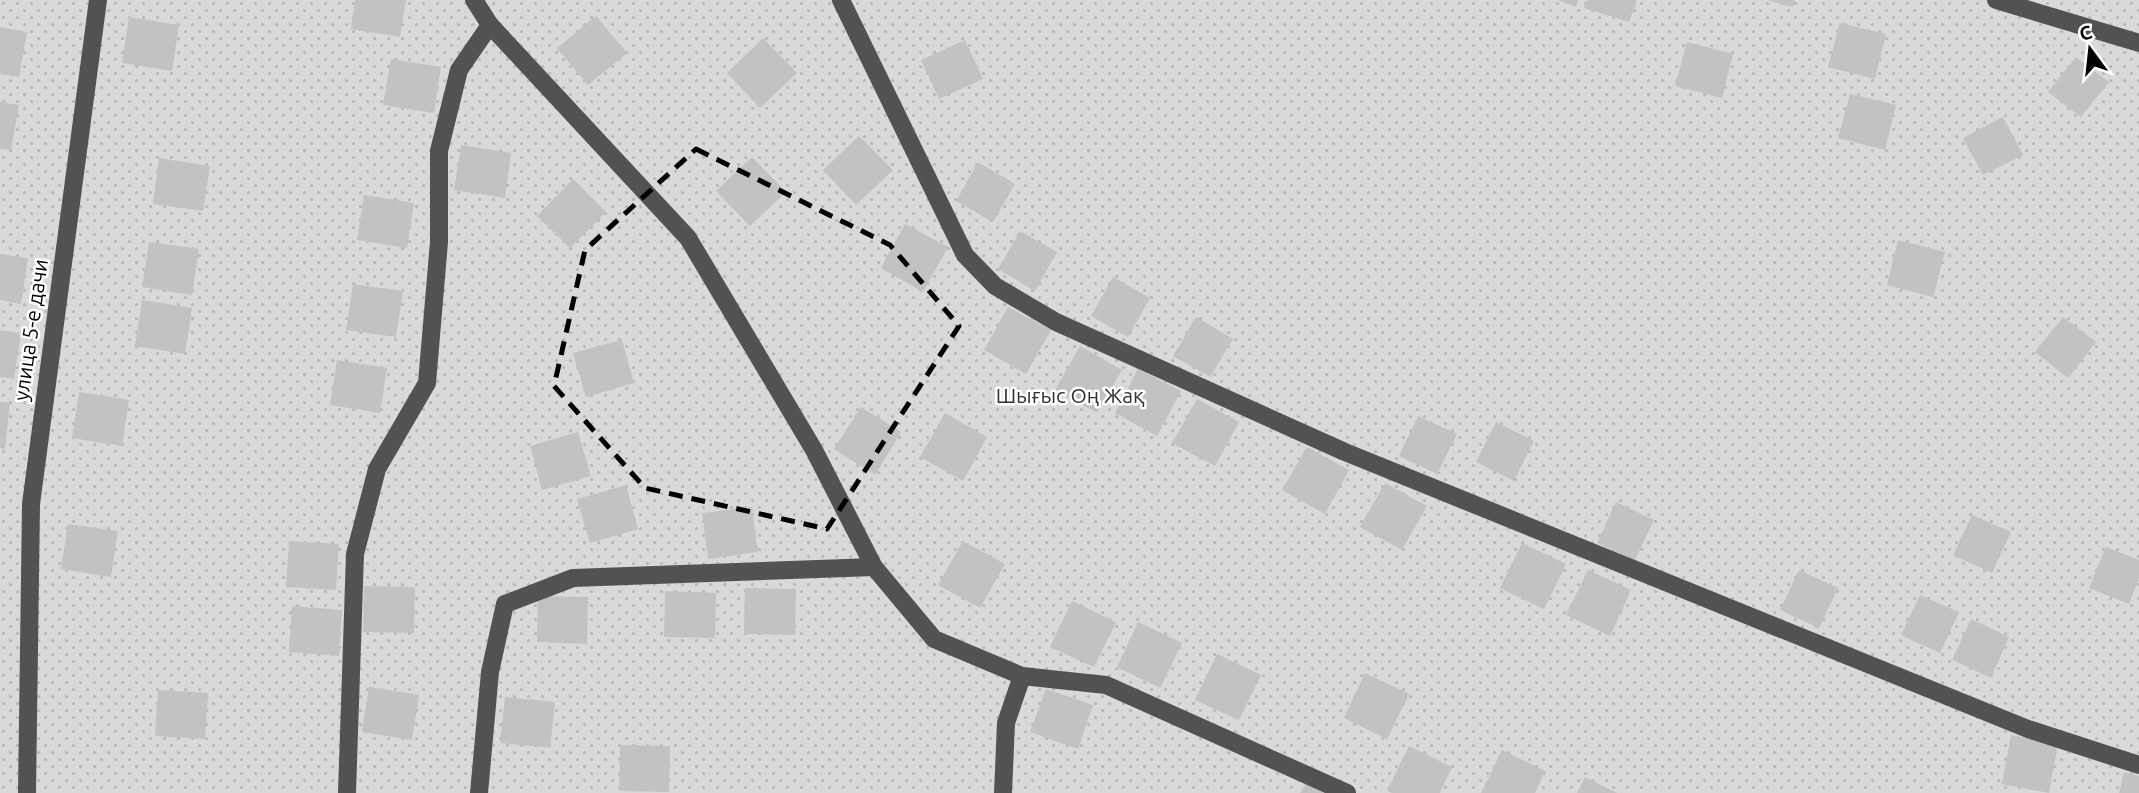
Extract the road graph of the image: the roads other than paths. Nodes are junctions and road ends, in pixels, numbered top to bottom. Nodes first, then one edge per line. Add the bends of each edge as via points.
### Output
1 (98, 0) edge
2 (474, 0) edge
3 (841, 0) edge
4 (1996, 0) edge
5 (490, 25) junction
6 (2139, 43) edge
7 (874, 567) junction
8 (1022, 676) junction
9 (2139, 765) edge
10 (27, 793) edge
11 (347, 793) edge
12 (479, 793) edge
13 (1003, 793) edge
14 (1347, 793) edge

1 - 10 street, улица 5-е дачи via 31,504
2 - 5 street
3 - 9 street via 965,255 995,286 1056,322 1345,452 2028,729
4 - 6 street
5 - 7 street via 688,238 814,450
5 - 11 street via 459,70 439,151 439,242 427,383 377,470 355,554
7 - 8 street via 934,639
7 - 12 street via 573,578 505,604 490,672
8 - 13 street via 1006,723
8 - 14 street via 1106,685

